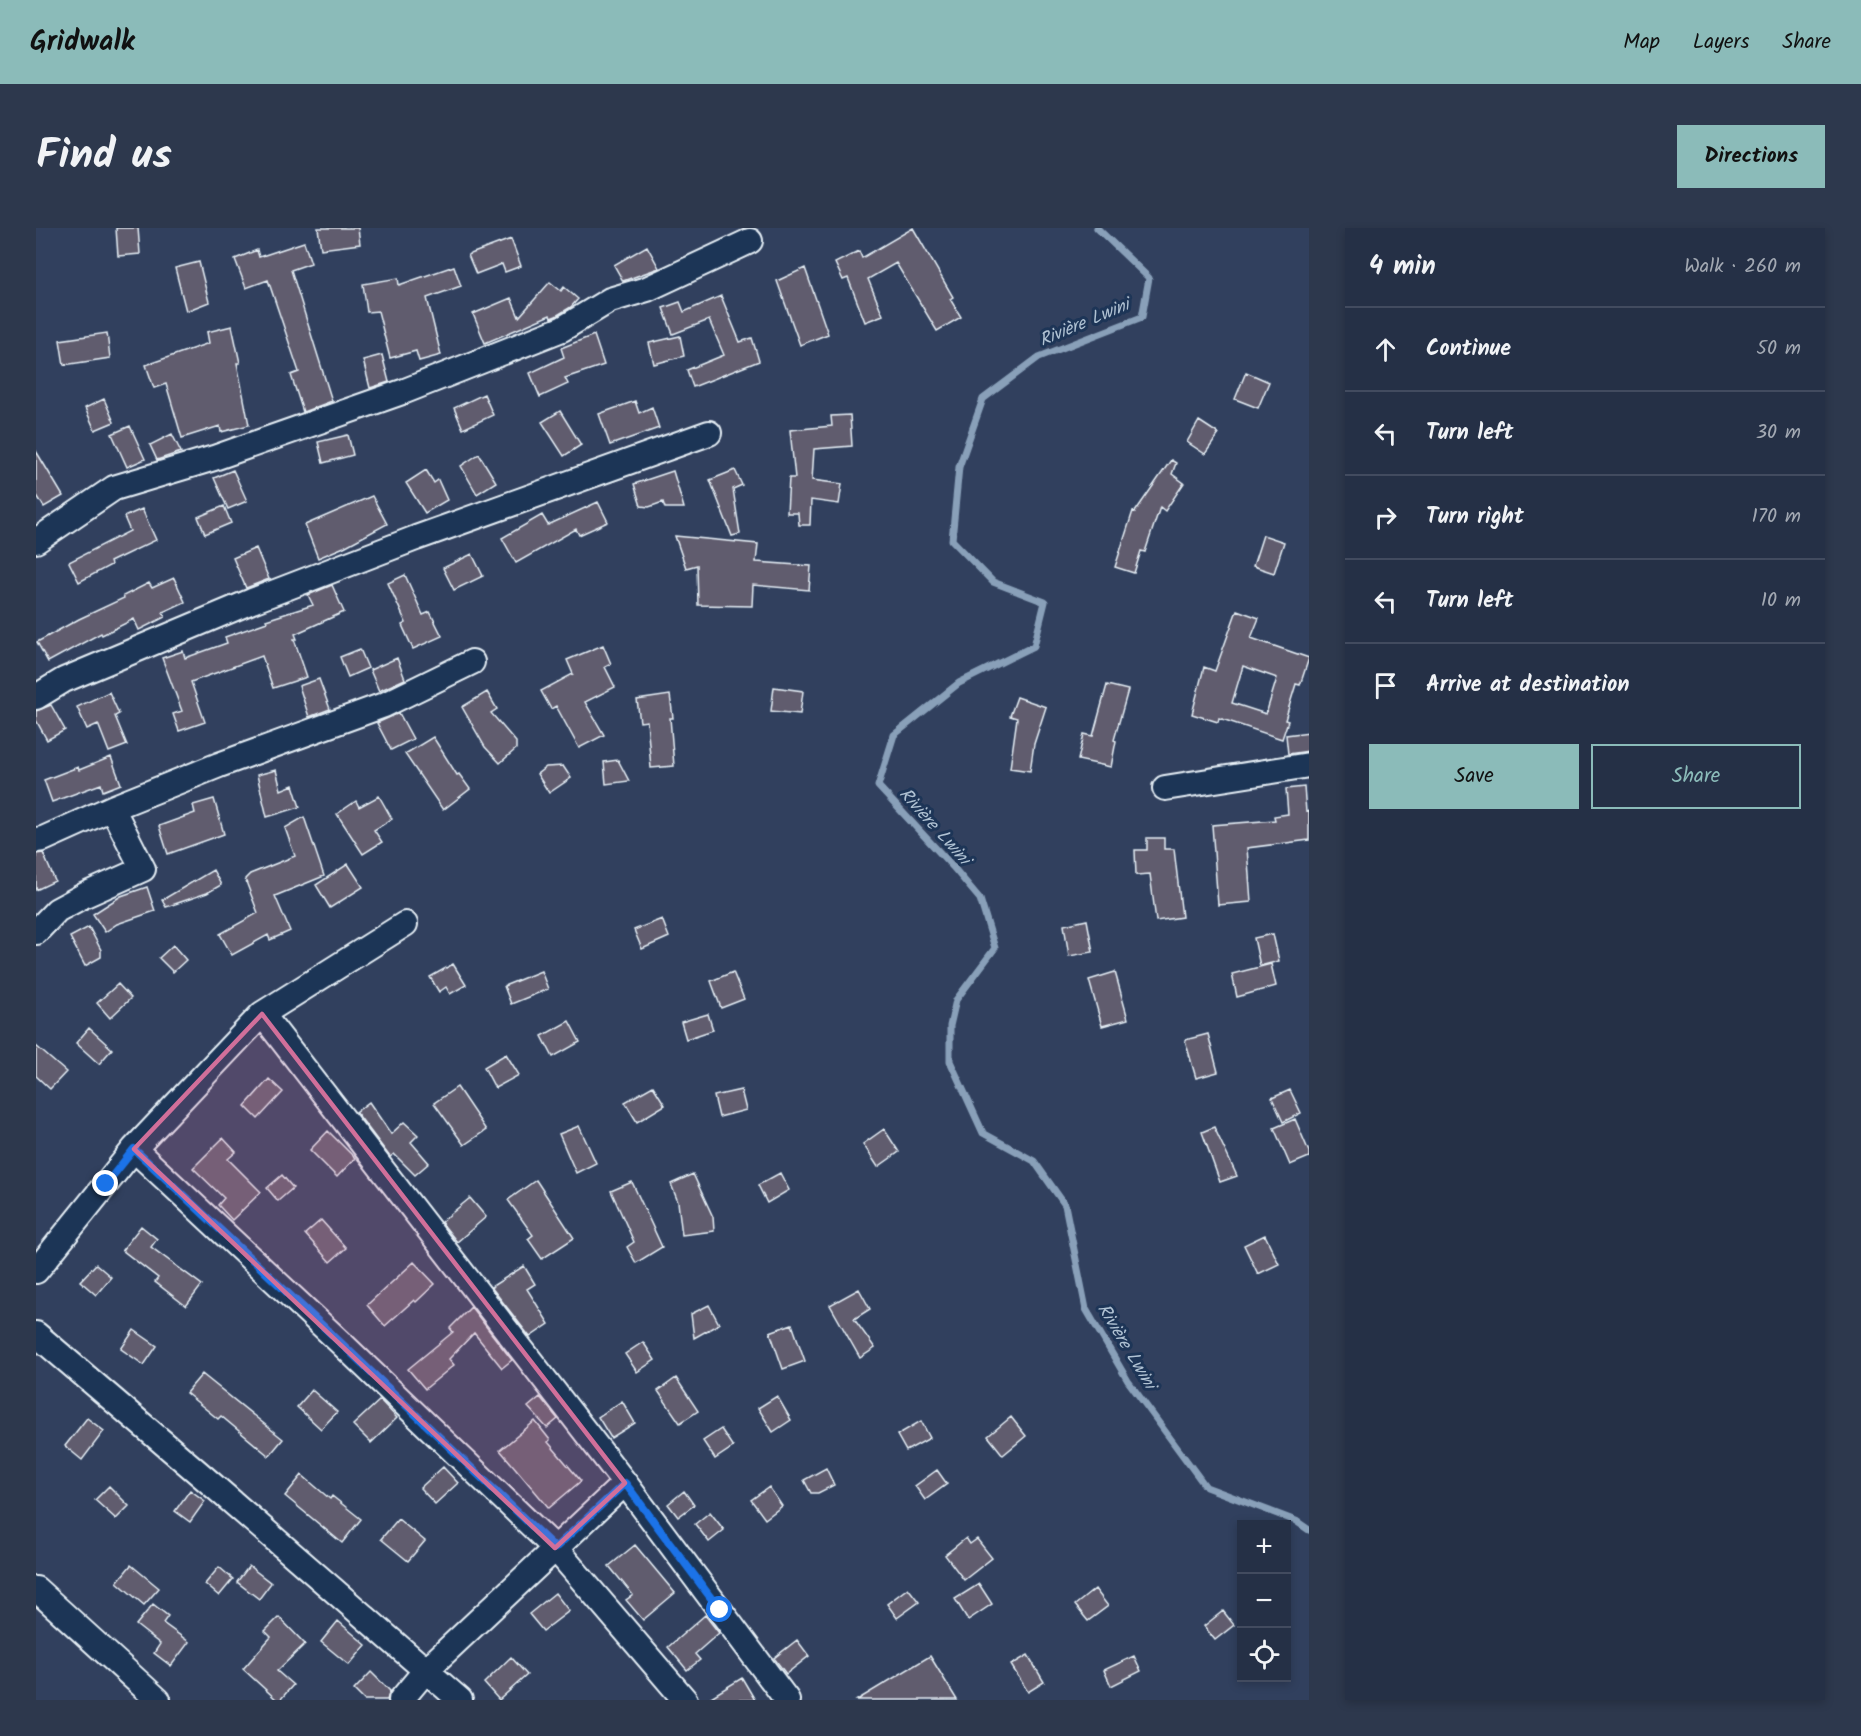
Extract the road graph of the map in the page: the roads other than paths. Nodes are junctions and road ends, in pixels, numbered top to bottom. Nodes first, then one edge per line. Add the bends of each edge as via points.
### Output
1 (750, 242) dead end
2 (709, 433) dead end
3 (36, 541) edge
4 (472, 662) dead end
5 (36, 697) edge
6 (1309, 765) edge
7 (1165, 788) dead end
8 (112, 808) junction
9 (36, 840) edge
10 (405, 924) dead end
11 (36, 932) edge
12 (262, 1014) junction
13 (134, 1149) junction
14 (36, 1271) edge
15 (36, 1334) edge
16 (625, 1483) junction
17 (555, 1548) junction
18 (36, 1590) edge
19 (426, 1670) junction
20 (158, 1700) edge
21 (401, 1700) edge
22 (460, 1700) edge
23 (685, 1700) edge
24 (787, 1700) edge

1 - 3 street via 647,289 610,300 562,329 415,387 214,458 114,488
2 - 5 street via 252,601 64,680
4 - 8 street via 384,705
6 - 7 street
8 - 9 street
8 - 11 street via 143,869 57,910
10 - 12 street
12 - 13 street
12 - 16 street
13 - 14 street
13 - 17 street
15 - 19 street
16 - 17 street
16 - 24 street
17 - 19 street
17 - 23 street
18 - 20 street
19 - 21 street
19 - 22 street

